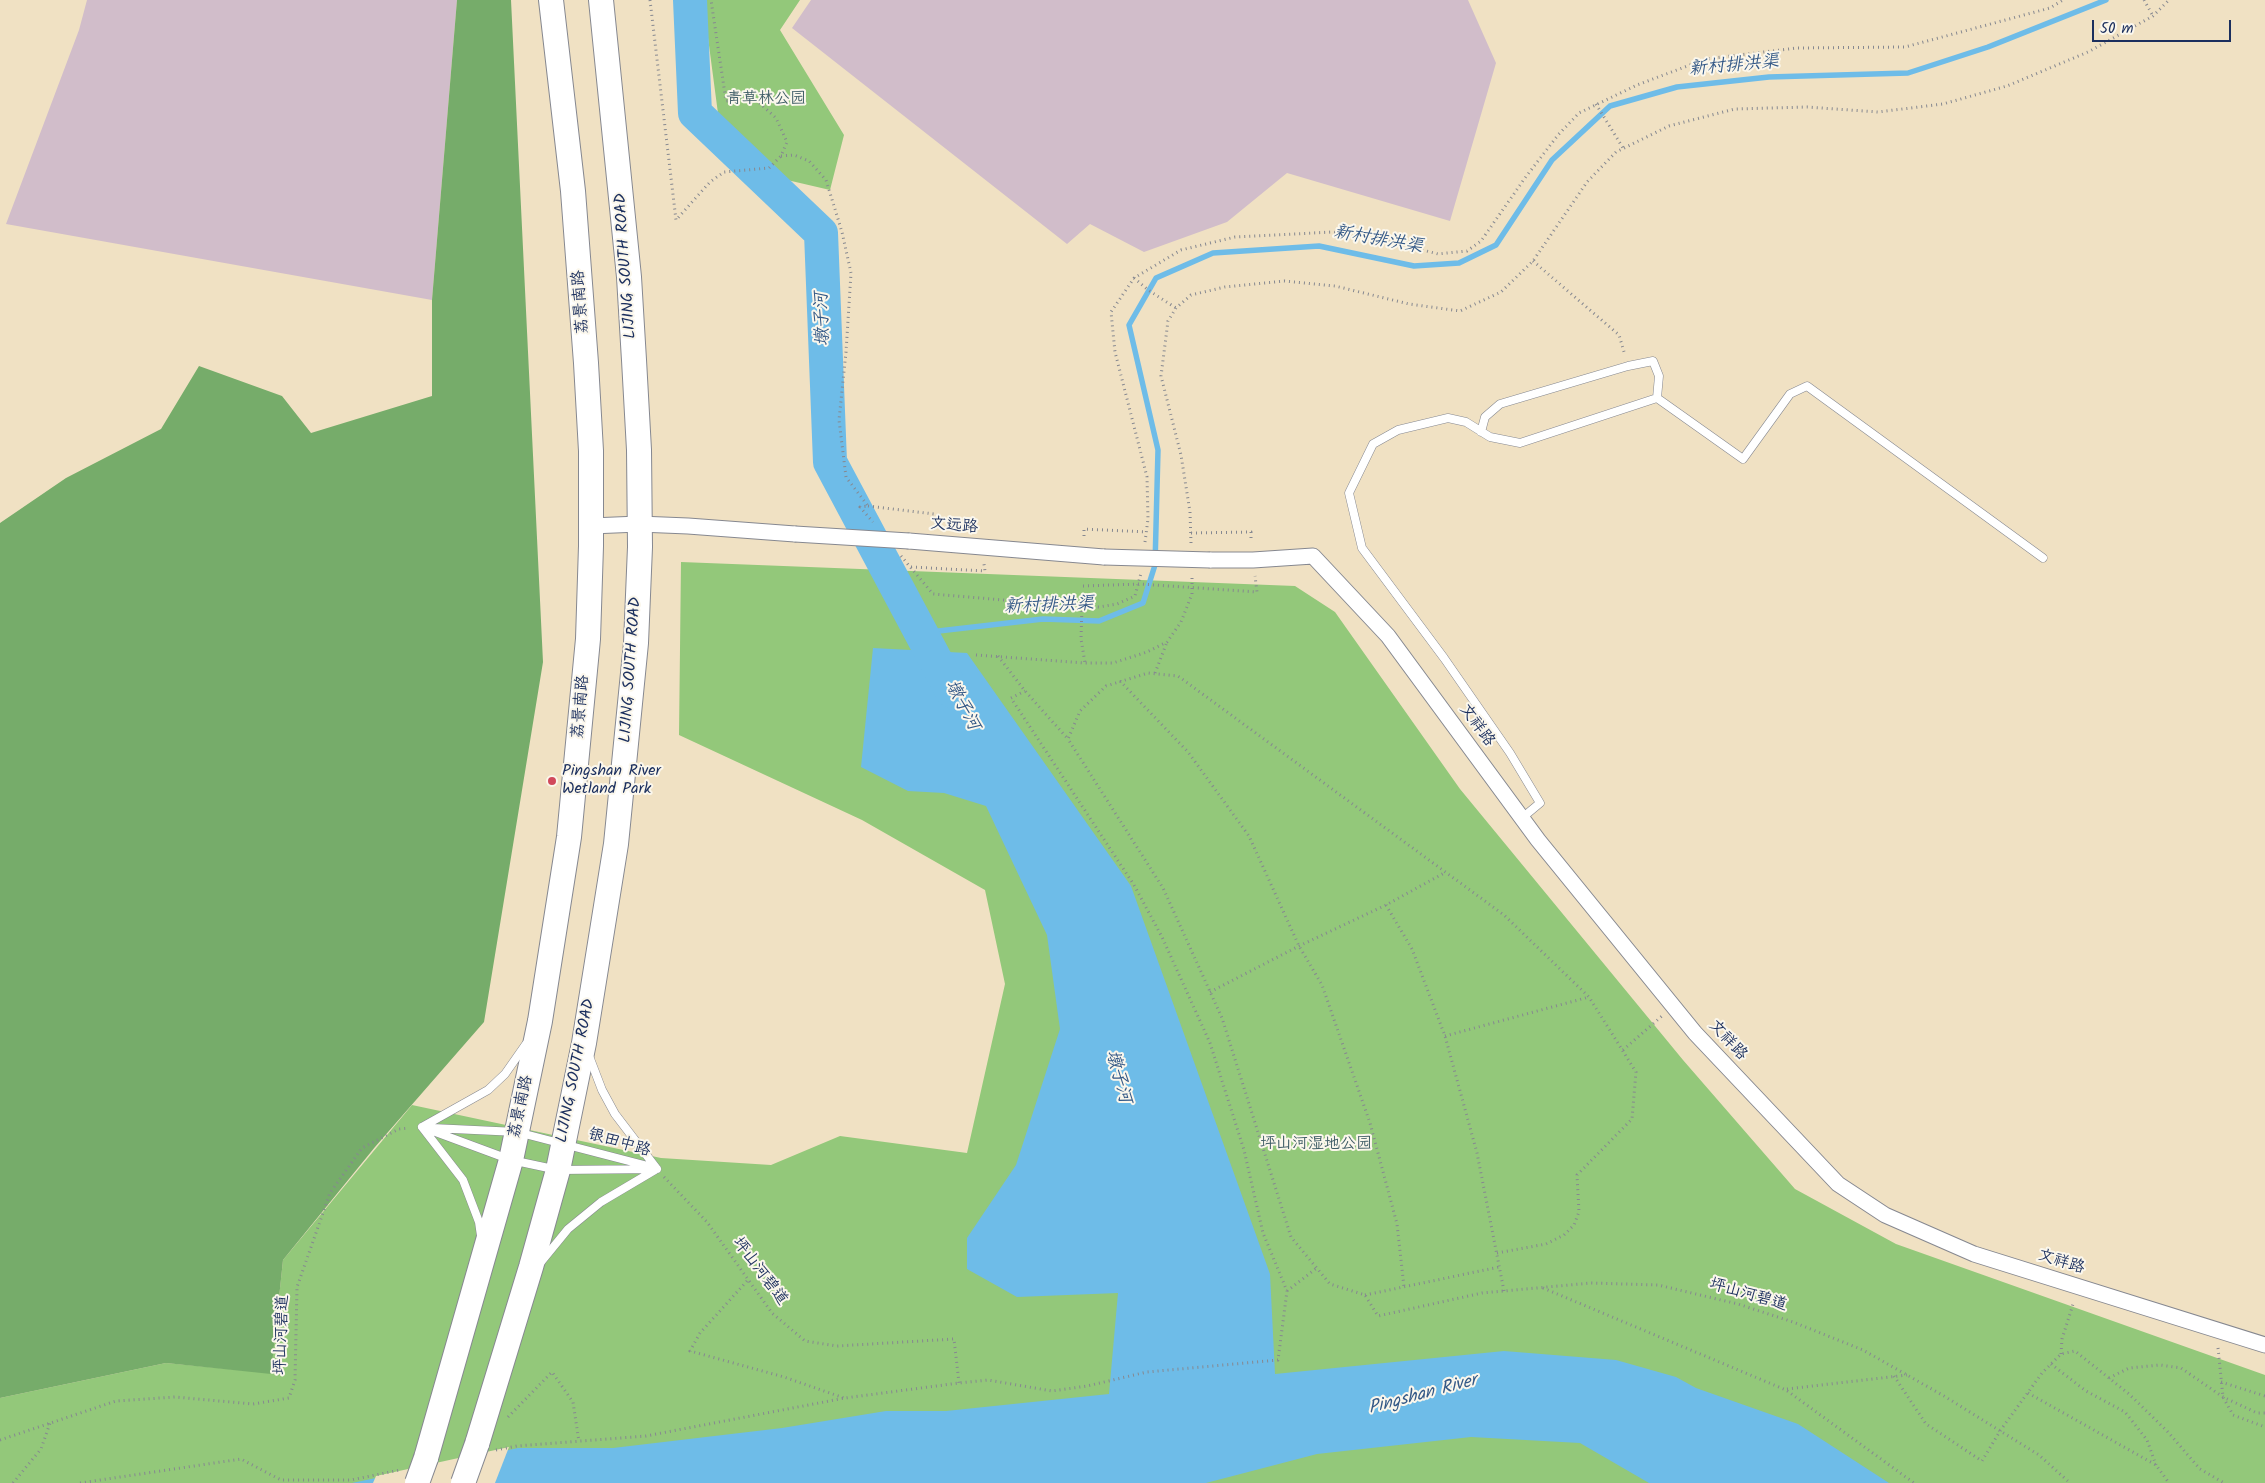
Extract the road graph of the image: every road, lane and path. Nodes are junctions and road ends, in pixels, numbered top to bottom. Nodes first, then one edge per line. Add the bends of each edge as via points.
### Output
1 (550, 0) edge
2 (601, 0) edge
3 (650, 0) edge
4 (710, 0) edge
5 (2063, 0) edge
6 (2144, 0) edge
7 (2169, 0) edge
8 (2153, 16) junction
9 (1596, 104) junction
10 (1623, 148) junction
11 (781, 156) junction
12 (1532, 261) junction
13 (1134, 278) junction
14 (1176, 308) junction
15 (1628, 366) junction
16 (1656, 398) junction
17 (1481, 432) junction
18 (868, 506) junction
19 (639, 524) junction
20 (591, 526) junction
21 (937, 527) dead end
22 (879, 530) dead end
23 (1146, 532) junction
24 (1191, 532) junction
25 (1084, 536) dead end
26 (1252, 540) dead end
27 (1144, 549) dead end
28 (1191, 551) dead end
29 (898, 552) dead end
30 (1314, 556) joint
31 (2043, 558) dead end
32 (984, 564) dead end
33 (1142, 566) dead end
34 (910, 567) junction
35 (1192, 569) dead end
36 (1255, 576) dead end
37 (1140, 584) junction
38 (1083, 586) dead end
39 (1192, 588) junction
40 (1082, 606) junction
41 (1167, 642) junction
42 (976, 654) dead end
43 (998, 656) junction
44 (1085, 663) junction
45 (1155, 674) junction
46 (1120, 681) junction
47 (1025, 691) junction
48 (1068, 739) junction
49 (1522, 818) junction
50 (1446, 872) junction
51 (1386, 906) junction
52 (1299, 946) junction
53 (1210, 992) junction
54 (1589, 997) junction
55 (1673, 1006) junction
56 (540, 1020) junction
57 (1445, 1036) junction
58 (584, 1043) junction
59 (1623, 1050) junction
60 (422, 1127) junction
61 (517, 1132) junction
62 (563, 1143) junction
63 (511, 1160) junction
64 (657, 1169) junction
65 (558, 1170) junction
66 (1497, 1253) junction
67 (485, 1254) junction
68 (1499, 1266) junction
69 (1318, 1268) junction
70 (528, 1277) junction
71 (747, 1280) junction
72 (1404, 1287) junction
73 (1542, 1287) junction
74 (2078, 1287) junction
75 (1287, 1291) junction
76 (1504, 1291) junction
77 (1365, 1295) junction
78 (2216, 1330) junction
79 (2265, 1345) edge
80 (2061, 1354) junction
81 (2051, 1364) junction
82 (1907, 1375) junction
83 (1894, 1376) junction
84 (2109, 1378) junction
85 (2221, 1382) junction
86 (959, 1383) junction
87 (1786, 1390) junction
88 (2028, 1393) junction
89 (2265, 1396) edge
90 (2222, 1397) junction
91 (844, 1398) junction
92 (2265, 1413) edge
93 (504, 1420) dead end
94 (50, 1423) junction
95 (2265, 1428) edge
96 (2000, 1431) junction
97 (0, 1440) edge
98 (579, 1442) junction
99 (482, 1448) junction
100 (2156, 1465) junction
101 (417, 1470) edge
102 (13, 1483) edge
103 (80, 1483) edge
104 (463, 1483) edge
105 (1914, 1483) edge
106 (2070, 1483) edge
107 (2169, 1483) edge
108 (2224, 1483) edge

1 - 20 main road, 荔景南路 via 581,280
2 - 19 main road, LIJING SOUTH ROAD via 629,277 639,450
3 - 11 path via 676,220 710,182 724,172 769,168
4 - 11 path via 726,101 754,98 776,118 786,142
5 - 9 path via 2050,8 1906,47 1797,48 1706,59
6 - 8 path
7 - 8 path
8 - 10 path via 2088,52 2016,82 1943,104 1878,112 1807,107 1735,109 1669,126
9 - 10 path
9 - 13 path via 1579,114 1558,135 1481,241 1467,251 1438,254 1374,237 1332,232 1235,237 1181,250
10 - 12 path via 1587,182
11 - 18 path via 794,155 809,161 826,180 842,232 851,273 838,420 846,477
12 - 14 path via 1501,292 1460,312 1409,304 1335,286 1284,281 1225,287 1191,295
12 - 15 path via 1619,336
13 - 14 path
13 - 23 path via 1111,312 1115,352 1147,477
14 - 24 path via 1168,321 1161,376 1181,455
15 - 16 lane via 1653,361 1659,376
15 - 17 lane via 1500,404 1485,417
16 - 17 lane via 1520,443
16 - 31 lane via 1742,459 1790,394 1807,386
17 - 49 lane via 1466,422 1448,418 1398,430 1373,444 1349,493 1362,548 1450,666 1510,753 1540,804
18 - 21 path via 934,514
18 - 22 path via 860,507
19 - 20 street, 文远路
19 - 30 street, 文远路, bridge via 1104,557 1254,560
19 - 58 main road, LIJING SOUTH ROAD via 636,643 616,844
20 - 56 main road, 荔景南路 via 588,639 569,837
23 - 25 path via 1084,529
23 - 27 path
24 - 26 path via 1251,532
24 - 28 path
29 - 34 path
30 - 49 street, 文祥路 via 1388,636
32 - 34 path via 985,571
33 - 37 path
34 - 40 path via 933,594
35 - 39 path
36 - 39 path via 1257,592
37 - 38 path
37 - 39 path
37 - 40 path via 1135,596 1117,604
39 - 41 path via 1181,622
40 - 44 path via 1081,639
41 - 44 path via 1113,663
41 - 45 path
42 - 43 path
43 - 44 path
43 - 47 path
45 - 46 path
45 - 50 path via 1178,676
46 - 48 path via 1106,686 1080,710
46 - 52 path via 1188,752 1249,836
47 - 48 path
47 - 75 path via 1011,698 1134,885 1162,937 1210,1042 1244,1150 1264,1233
48 - 53 path via 1163,888
49 - 55 street, 文祥路
50 - 51 path
50 - 54 path via 1504,916
51 - 52 path
51 - 57 path via 1412,949
52 - 53 path
52 - 72 path via 1322,985 1370,1123 1397,1224
53 - 69 path via 1222,1018 1291,1237
54 - 57 path
54 - 59 path
55 - 59 path
55 - 74 street, 文祥路 via 1838,1184 1885,1215 1974,1254
56 - 60 lane via 518,1058 488,1090
56 - 61 main road, 荔景南路
57 - 66 path via 1477,1153
58 - 62 main road, LIJING SOUTH ROAD
58 - 64 lane via 614,1114
59 - 66 path via 1636,1072 1632,1119 1577,1175 1580,1212 1574,1225 1564,1235 1546,1244
60 - 61 lane, 银田中路
60 - 63 lane, 银田中路
60 - 67 lane via 463,1180 479,1222
60 - 94 path, 坪山河碧道 via 398,1129 362,1148 330,1193 297,1287 295,1380 289,1398 253,1404 175,1397 116,1401
61 - 62 lane, 银田中路
61 - 63 main road, 荔景南路
62 - 64 lane, 银田中路
62 - 65 main road, LIJING SOUTH ROAD
63 - 65 lane, 银田中路
63 - 67 main road, 荔景南路
64 - 65 lane, 银田中路
64 - 70 lane via 601,1202 568,1229
64 - 71 path, 坪山河碧道 via 706,1222
65 - 70 main road, LIJING SOUTH ROAD
66 - 68 path
67 - 101 main road, 荔景南路
68 - 72 path
68 - 76 path
69 - 75 path
69 - 77 path via 1330,1284
70 - 99 main road, LIJING SOUTH ROAD
71 - 86 path, 坪山河碧道 via 772,1314 805,1341 837,1346 954,1339
71 - 91 path via 700,1333 690,1351 784,1377
72 - 77 path
73 - 76 path, 坪山河碧道
73 - 82 path, 坪山河碧道 via 1591,1283 1658,1286 1738,1304 1863,1350
73 - 87 path
74 - 78 street, 文祥路
74 - 80 path via 2062,1339
75 - 86 path via 1278,1360 1147,1372 1052,1391 988,1380
76 - 77 path, 坪山河碧道 via 1378,1316
78 - 79 street, 文祥路
78 - 85 path
80 - 81 path
80 - 84 path via 2074,1351
81 - 88 path
81 - 100 path via 2086,1391 2125,1412 2147,1440
82 - 83 path
82 - 96 path, 坪山河碧道
83 - 87 path
83 - 96 path via 1926,1424 1982,1461
84 - 90 path via 2129,1368 2160,1365 2181,1368
84 - 108 path via 2167,1431 2200,1469
85 - 89 path
85 - 90 path
86 - 91 path
87 - 105 path
88 - 96 path
88 - 100 path
90 - 92 path via 2257,1413
90 - 95 path via 2233,1415
91 - 98 path via 646,1436
93 - 98 path via 552,1372 573,1402
94 - 97 path, 坪山河碧道
94 - 102 path via 42,1449
96 - 106 path, 坪山河碧道 via 2039,1455
98 - 99 path
99 - 104 main road, LIJING SOUTH ROAD, bridge
100 - 107 path
101 - 103 path via 351,1480 281,1480 240,1459

